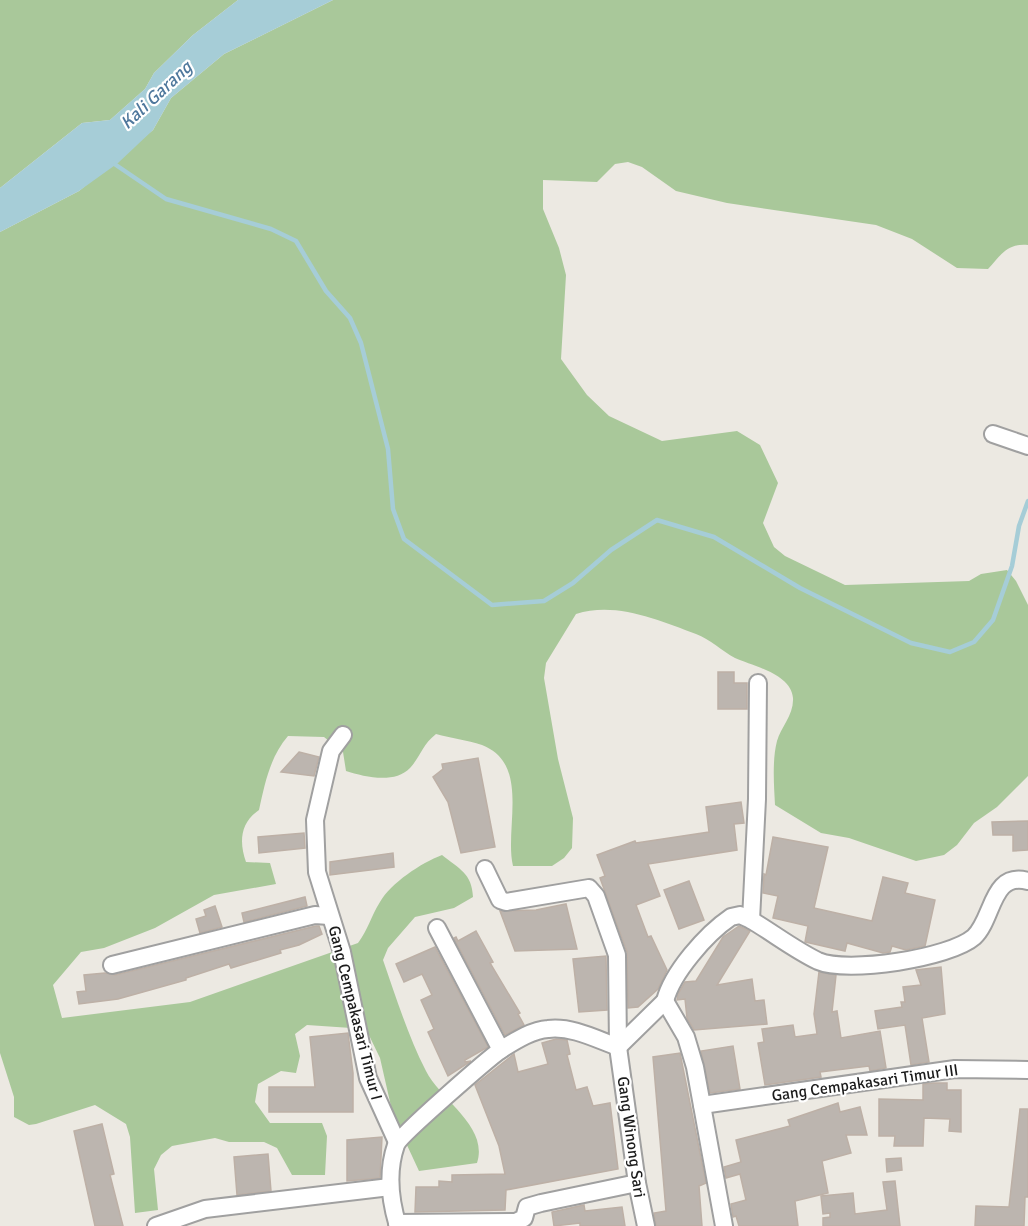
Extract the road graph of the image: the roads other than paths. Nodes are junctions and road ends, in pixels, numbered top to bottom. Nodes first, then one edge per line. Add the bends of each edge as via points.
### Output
1 (993, 434) dead end
2 (1028, 446) edge
3 (758, 683) dead end
4 (343, 735) dead end
5 (485, 869) dead end
6 (1028, 881) edge
7 (329, 915) junction
8 (751, 920) junction
9 (437, 928) dead end
10 (112, 965) dead end
11 (665, 1002) junction
12 (618, 1047) junction
13 (501, 1050) junction
14 (1028, 1070) edge
15 (702, 1105) junction
16 (397, 1143) junction
17 (637, 1184) junction
18 (390, 1187) junction
19 (397, 1224) edge
20 (156, 1226) edge
21 (646, 1226) edge
22 (724, 1226) edge

1 - 2 street
3 - 8 street
4 - 7 street, Gang Cempakasari Timur I via 332,751 315,820 317,872
5 - 12 street, Gang Winong Sari via 500,900 506,902 589,888 596,896 617,956
6 - 8 street via 1017,878 1003,884 983,926 962,945 888,964 835,965 819,961
7 - 10 street via 315,915
7 - 16 street, Gang Cempakasari Timur I via 342,952 368,1078
8 - 11 street via 740,915 728,918 678,970
9 - 13 street
11 - 12 street
11 - 15 street via 686,1037
12 - 13 street via 569,1029 548,1029
12 - 17 street, Gang Winong Sari
13 - 16 street
14 - 15 street, Gang Cempakasari Timur III via 955,1069
15 - 22 street
16 - 18 street
17 - 19 street via 527,1207 524,1218 516,1222
17 - 21 street, Gang Winong Sari
18 - 19 street
18 - 20 street via 205,1209

